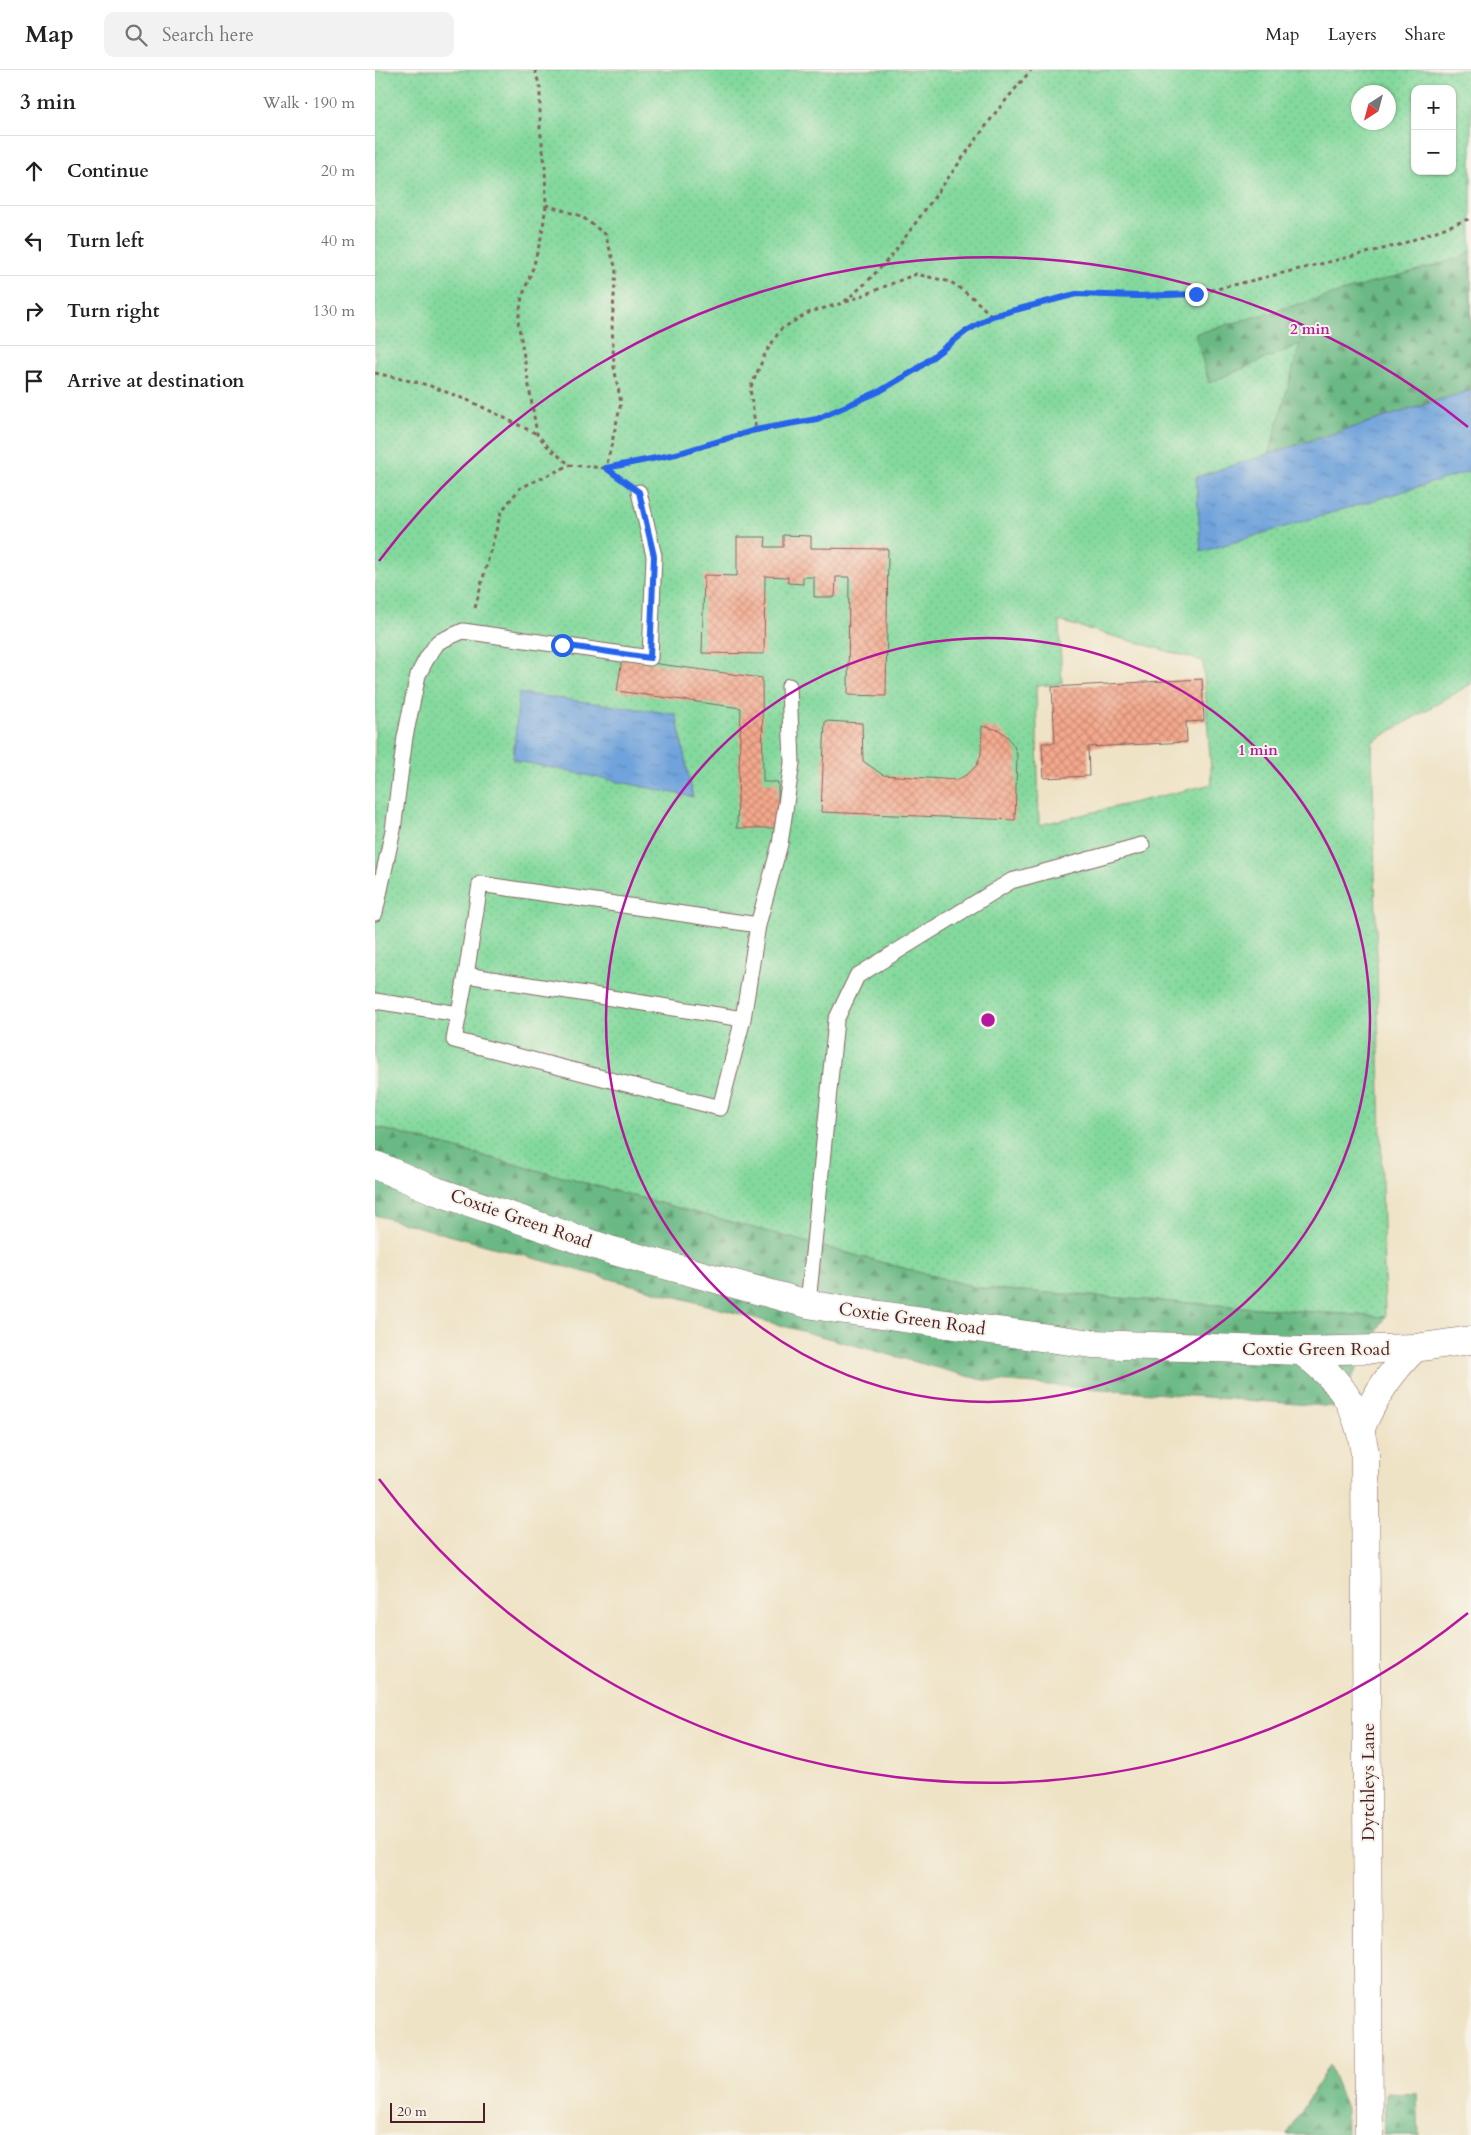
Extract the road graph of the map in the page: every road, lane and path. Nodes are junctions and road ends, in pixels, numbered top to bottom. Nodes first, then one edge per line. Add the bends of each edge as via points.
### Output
1 (535, 70) edge
2 (1031, 70) edge
3 (546, 205) junction
4 (1471, 218) edge
5 (843, 304) junction
6 (992, 316) junction
7 (375, 373) edge
8 (755, 430) junction
9 (537, 434) junction
10 (570, 465) junction
11 (606, 468) junction
12 (639, 492) joint
13 (463, 631) junction
14 (789, 686) dead end
15 (1142, 845) dead end
16 (375, 913) edge
17 (758, 925) junction
18 (467, 975) junction
19 (375, 1001) edge
20 (459, 1014) junction
21 (743, 1019) junction
22 (375, 1165) edge
23 (808, 1304) junction
24 (1471, 1340) edge
25 (1415, 1348) junction
26 (1301, 1351) junction
27 (1361, 1428) junction
28 (1369, 2135) edge

1 - 3 path via 540,88
2 - 5 path via 996,112 893,254
3 - 9 path via 542,234 522,297 518,321
3 - 11 path via 581,216 605,234 616,269 612,324 621,403
4 - 6 path via 1399,245 1196,294 1076,294
5 - 6 path via 916,274 951,282
5 - 8 path via 810,312 781,329 766,352 750,389
6 - 8 path via 880,391 817,419
7 - 9 path via 428,385 472,402
8 - 11 path via 676,454
9 - 10 path
10 - 11 path
10 - 13 path via 520,488 501,512 476,606
11 - 12 path
12 - 13 lane via 654,556 650,658
13 - 16 lane via 438,642 418,675 405,737 393,830
14 - 17 lane via 792,763 780,844
15 - 23 lane via 1011,881 857,976 836,1020
17 - 18 lane via 480,884
17 - 21 lane
18 - 20 lane
18 - 21 lane
19 - 20 lane
20 - 21 lane via 455,1040 720,1108
22 - 23 street, Coxtie Green Road via 436,1190 610,1250
23 - 26 street, Coxtie Green Road via 1092,1344
24 - 25 street, Coxtie Green Road
25 - 26 street, Coxtie Green Road
25 - 27 street via 1402,1360 1370,1407
26 - 27 street, Dytchleys Lane via 1339,1384
27 - 28 street, Dytchleys Lane via 1365,1454

